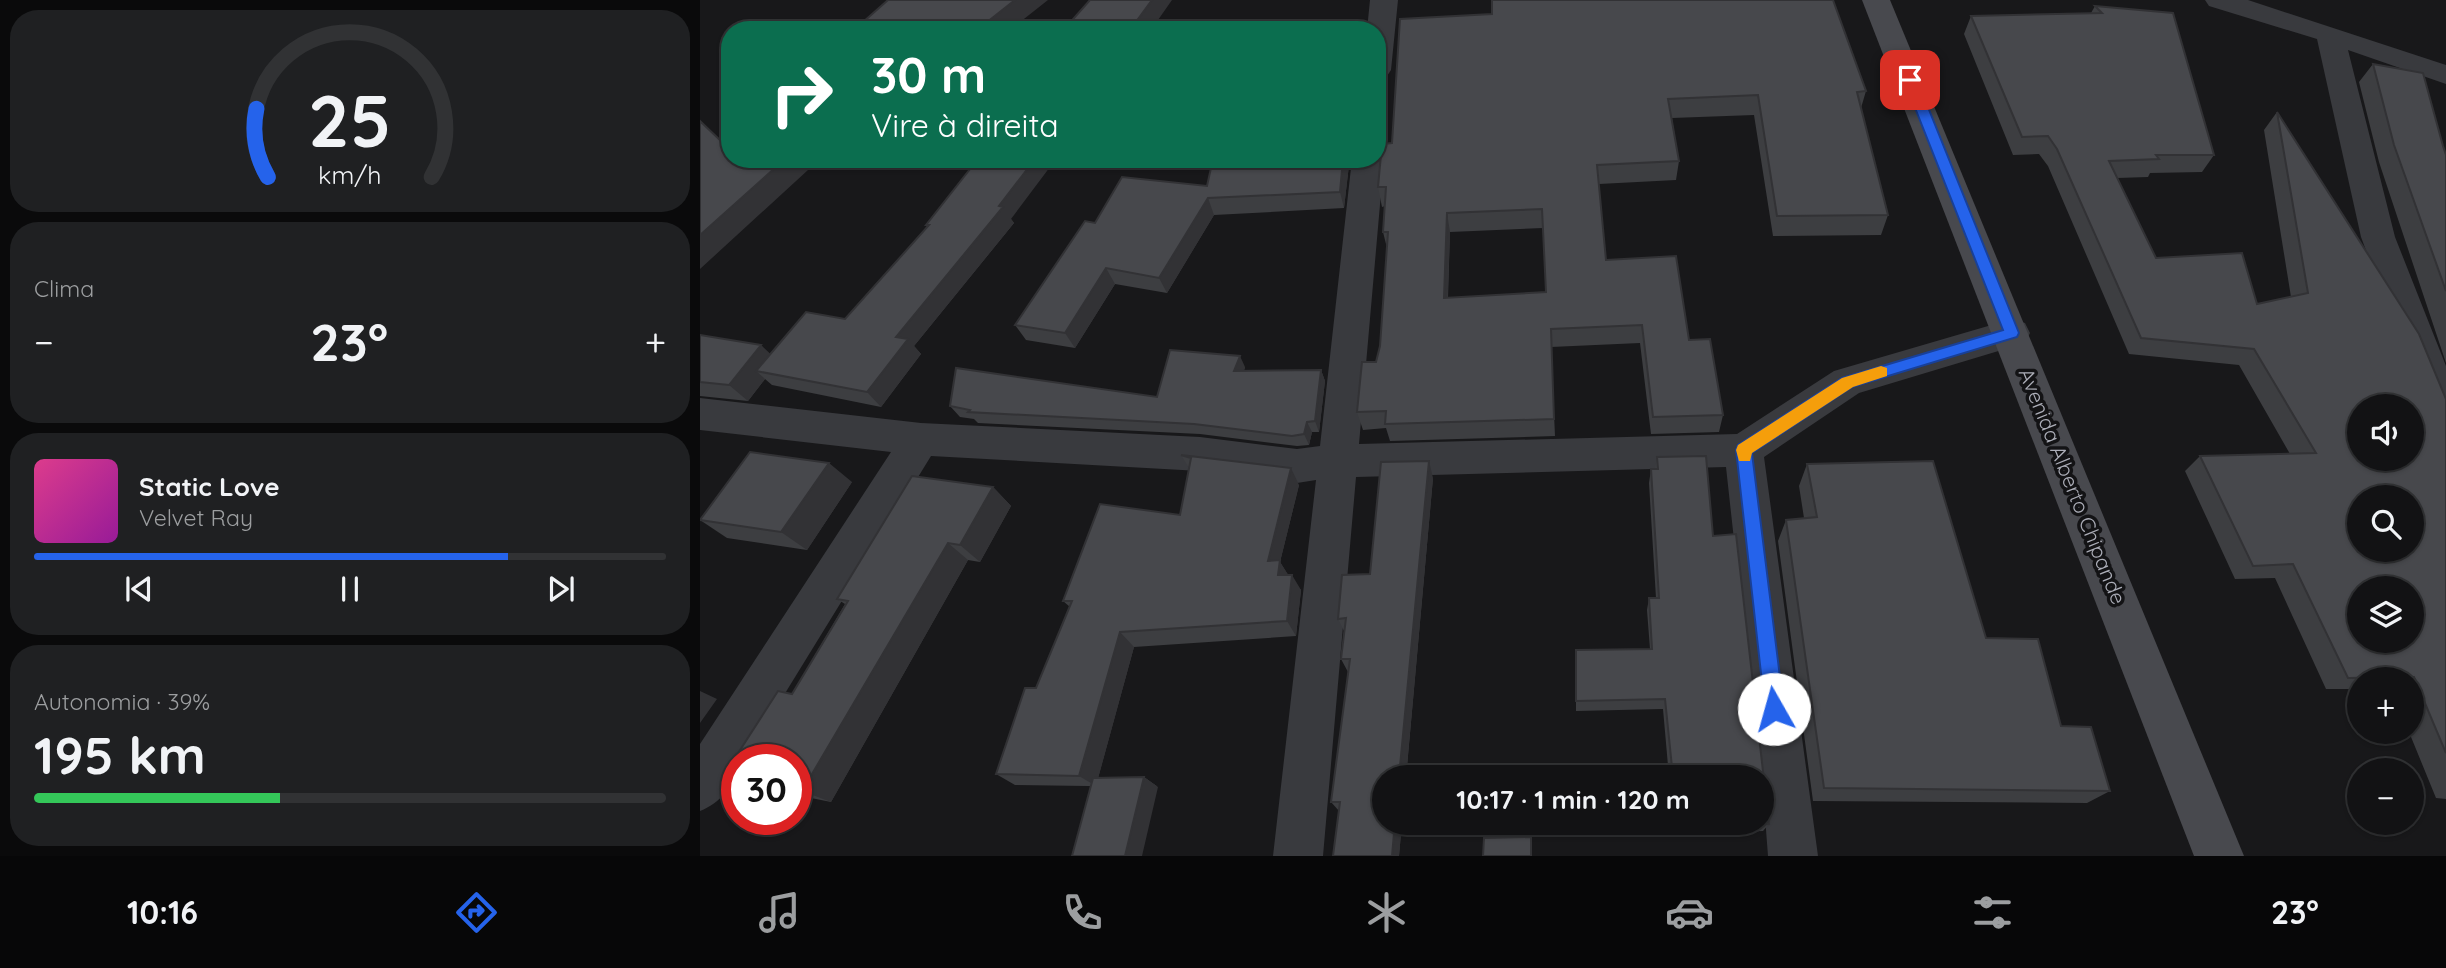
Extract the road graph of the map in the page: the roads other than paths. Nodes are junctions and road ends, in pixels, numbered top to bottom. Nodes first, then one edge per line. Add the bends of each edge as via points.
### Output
1 (1384, 0) edge
2 (1876, 0) edge
3 (2219, 0) edge
4 (1382, 21) edge
5 (2330, 34) junction
6 (2446, 75) edge
7 (1367, 168) edge
8 (2012, 333) junction
9 (700, 414) edge
10 (2446, 414) edge
11 (922, 439) junction
12 (1744, 450) junction
13 (1338, 461) junction
14 (700, 787) edge
15 (1298, 856) edge
16 (1793, 856) edge
17 (2219, 856) edge

1 - 4 street
2 - 8 main road, Avenida Alberto Chipande
3 - 5 street
5 - 6 street
5 - 10 street via 2378,237
7 - 13 street
8 - 12 street via 1847,382
8 - 17 main road, Avenida Alberto Chipande
9 - 11 street
11 - 13 street via 1200,454 1297,466
11 - 14 street
12 - 13 street
12 - 16 street
13 - 15 street

